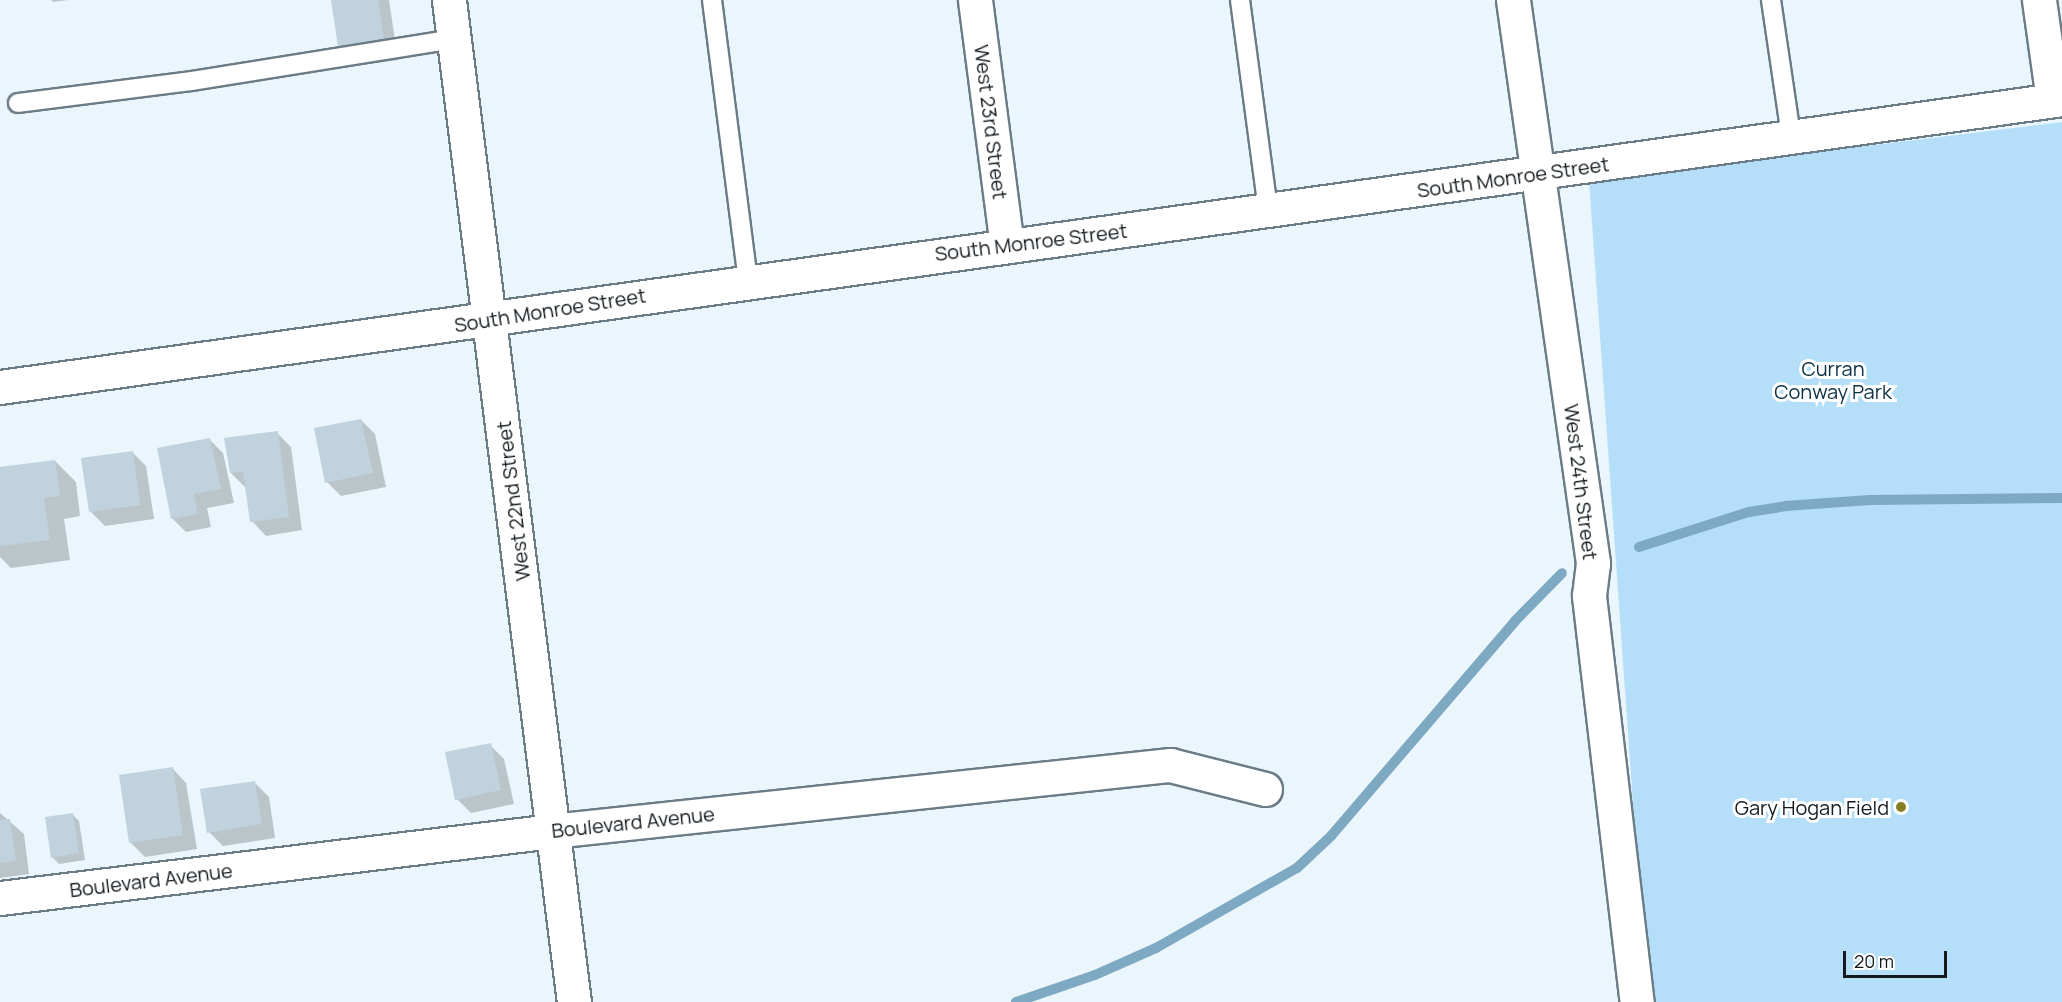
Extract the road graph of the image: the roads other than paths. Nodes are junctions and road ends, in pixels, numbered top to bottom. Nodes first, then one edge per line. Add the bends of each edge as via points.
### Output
1 (449, 0) edge
2 (712, 0) edge
3 (975, 0) edge
4 (1240, 0) edge
5 (1513, 0) edge
6 (1771, 0) edge
7 (2040, 0) edge
8 (454, 39) junction
9 (2058, 99) edge
10 (18, 103) dead end
11 (1791, 135) junction
12 (1540, 174) junction
13 (1268, 211) junction
14 (1007, 245) junction
15 (748, 280) junction
16 (492, 320) junction
17 (0, 387) edge
18 (1265, 789) dead end
19 (552, 831) junction
20 (0, 898) edge
21 (574, 1002) edge
22 (1637, 1002) edge

1 - 8 street, West 22nd Street
2 - 15 lane
3 - 14 street, West 23rd Street
4 - 13 lane
5 - 12 street, West 24th Street
6 - 11 lane
7 - 9 street
8 - 10 lane via 192,81
8 - 16 street, West 22nd Street
9 - 11 street, South Monroe Street
11 - 12 street, South Monroe Street
12 - 13 street, South Monroe Street
12 - 22 street, West 24th Street via 1593,563 1589,596
13 - 14 street, South Monroe Street
14 - 15 street, South Monroe Street
15 - 16 street, South Monroe Street
16 - 17 street, South Monroe Street
16 - 19 street, West 22nd Street
18 - 19 street, Boulevard Avenue via 1170,765
19 - 20 street, Boulevard Avenue
19 - 21 street, West 22nd Street

